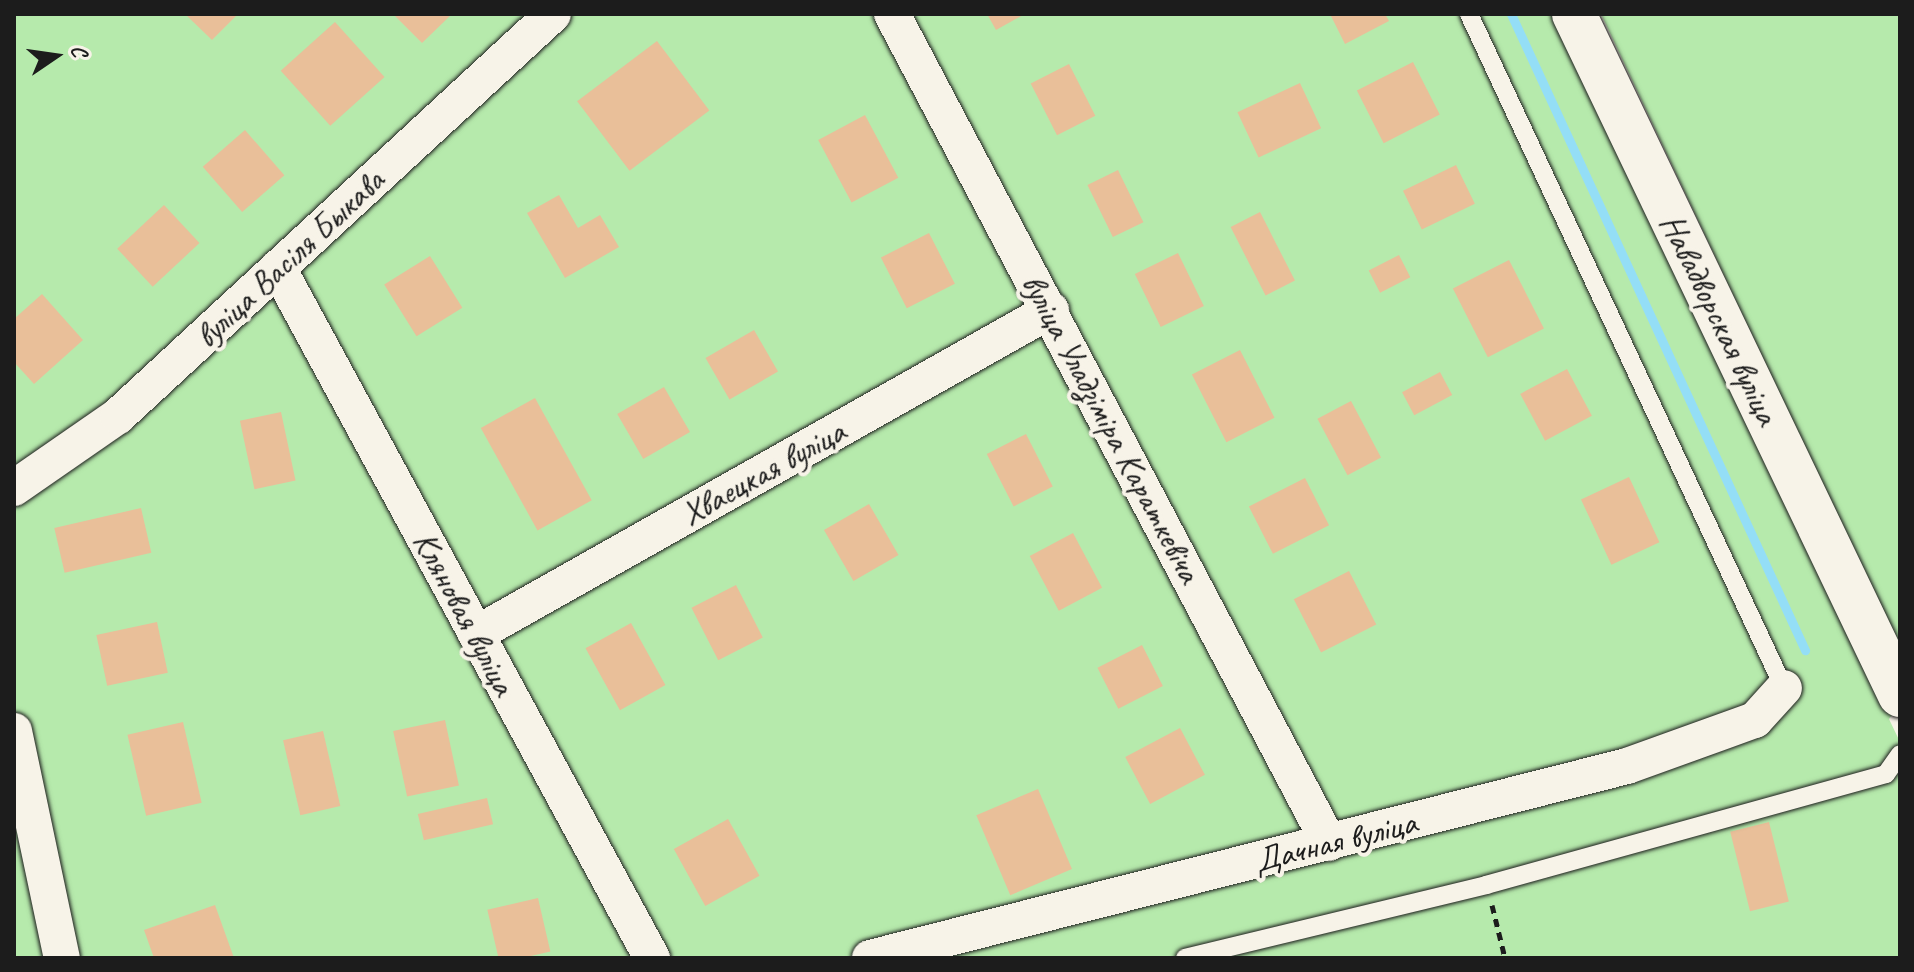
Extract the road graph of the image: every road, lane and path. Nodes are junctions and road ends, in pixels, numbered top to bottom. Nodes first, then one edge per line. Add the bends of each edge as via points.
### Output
1 (553, 14) edge
2 (892, 14) edge
3 (1469, 14) edge
4 (1574, 14) edge
5 (278, 268) junction
6 (1051, 310) junction
7 (14, 488) edge
8 (476, 634) junction
9 (1784, 688) joint
10 (1900, 695) edge
11 (14, 731) edge
12 (1900, 754) edge
13 (1329, 843) junction
14 (1486, 885) junction
15 (62, 958) edge
16 (652, 958) edge
17 (870, 958) edge
18 (1185, 958) edge
19 (1505, 958) edge

1 - 5 street, вуліца Васіля Быкава
2 - 6 street, вуліца Уладзіміра Караткевіча
3 - 9 lane
4 - 10 street, Навадворская вуліца
5 - 7 street, вуліца Васіля Быкава via 118,416
5 - 8 street, Кляновая вуліца
6 - 8 street, Хваецкая вуліца
6 - 13 street, вуліца Уладзіміра Караткевіча
8 - 16 street, Кляновая вуліца
9 - 13 street, Дачная вуліца via 1755,720 1627,766
11 - 15 street
12 - 14 lane via 1886,774
13 - 17 street, Дачная вуліца
14 - 18 lane
14 - 19 path

